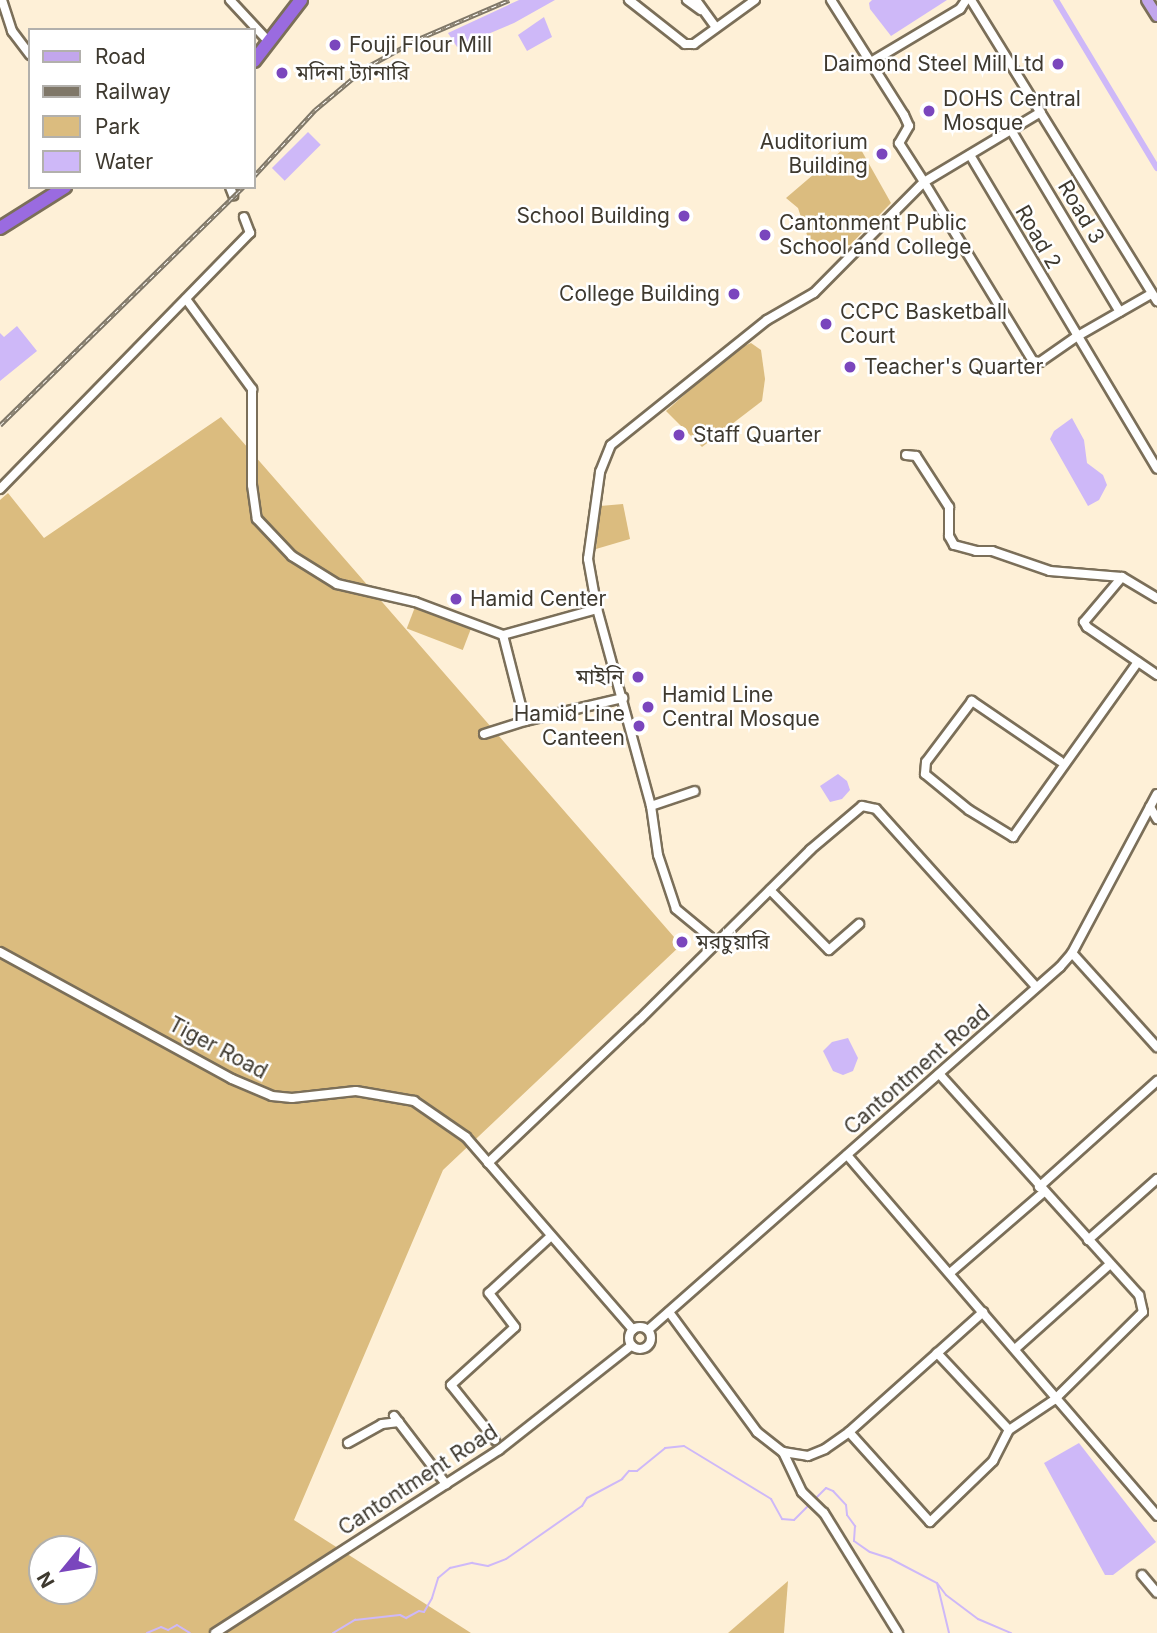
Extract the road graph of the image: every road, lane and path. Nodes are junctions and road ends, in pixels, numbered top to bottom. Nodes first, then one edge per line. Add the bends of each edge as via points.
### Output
1 (2, 0) edge
2 (230, 0) edge
3 (295, 0) edge
4 (302, 0) edge
5 (629, 0) edge
6 (687, 0) edge
7 (696, 0) edge
8 (755, 0) edge
9 (831, 0) edge
10 (966, 0) edge
11 (971, 0) edge
12 (1147, 0) edge
13 (704, 11) junction
14 (1157, 16) edge
15 (256, 28) edge
16 (256, 28) edge
17 (716, 28) junction
18 (267, 40) junction
19 (256, 50) edge
20 (28, 52) edge
21 (256, 58) edge
22 (871, 62) junction
23 (1041, 112) junction
24 (1011, 130) junction
25 (970, 155) junction
26 (923, 183) junction
27 (49, 189) edge
28 (62, 189) edge
29 (244, 217) dead end
30 (0, 221) edge
31 (0, 228) edge
32 (1154, 298) edge
33 (186, 299) junction
34 (1120, 312) junction
35 (1076, 337) junction
36 (906, 455) dead end
37 (1157, 470) edge
38 (0, 489) edge
39 (1122, 577) junction
40 (1157, 598) edge
41 (597, 609) junction
42 (503, 635) junction
43 (1138, 662) junction
44 (1157, 675) edge
45 (623, 698) junction
46 (525, 721) junction
47 (484, 734) dead end
48 (1060, 761) dead end
49 (695, 791) dead end
50 (1157, 794) edge
51 (651, 806) junction
52 (1150, 807) junction
53 (1157, 819) edge
54 (770, 890) junction
55 (859, 924) dead end
56 (716, 942) junction
57 (0, 952) edge
58 (1072, 953) junction
59 (1036, 987) junction
60 (1157, 1047) edge
61 (939, 1074) junction
62 (1157, 1082) edge
63 (847, 1155) junction
64 (488, 1163) junction
65 (1157, 1179) edge
66 (1041, 1189) junction
67 (551, 1236) junction
68 (1088, 1240) junction
69 (1110, 1264) junction
70 (950, 1273) junction
71 (669, 1312) junction
72 (984, 1312) junction
73 (633, 1330) junction
74 (648, 1330) junction
75 (632, 1345) junction
76 (1015, 1349) junction
77 (937, 1353) junction
78 (1056, 1397) junction
79 (1009, 1430) junction
80 (849, 1432) junction
81 (495, 1440) dead end
82 (348, 1443) dead end
83 (783, 1452) junction
84 (446, 1484) junction
85 (1157, 1516) edge
86 (1142, 1575) dead end
87 (1157, 1593) edge
88 (215, 1633) edge
89 (898, 1633) edge

1 - 20 street via 12,31
2 - 16 street
3 - 18 highway
4 - 18 highway
5 - 17 street via 685,44 694,44
6 - 13 street
7 - 13 street
8 - 17 street
9 - 22 street
10 - 22 street via 960,9
11 - 23 street
12 - 14 main road
13 - 17 street
15 - 18 street
18 - 19 highway
18 - 21 highway
22 - 26 street via 909,126 900,143
23 - 24 street
23 - 32 street
24 - 25 street
24 - 34 street, Road 3
25 - 26 street
25 - 35 street, Road 2
26 - 35 street via 1032,361 1040,362
26 - 41 street via 814,293 744,336 611,445 600,472 588,559
27 - 30 highway
28 - 31 highway
29 - 33 street via 250,233
32 - 34 street
33 - 38 street
33 - 42 street via 252,389 252,485 257,519 277,543 337,584 415,602
34 - 35 street
35 - 37 street, Road 2
36 - 39 street via 916,456 948,507 949,536 954,545 992,551 1064,574
39 - 40 street
39 - 43 street via 1084,622
41 - 42 street
41 - 45 street
42 - 46 street
43 - 44 street
43 - 48 street via 1013,838 925,774 926,762 972,701
45 - 46 street
45 - 51 street
46 - 47 street
49 - 51 street
50 - 52 street, Cantontment Road
51 - 56 street via 658,855 676,909
52 - 53 street
52 - 58 street, Cantontment Road
54 - 55 street via 829,950
54 - 56 street
54 - 59 street via 862,806 876,810
56 - 64 street
57 - 64 street, Tiger Road via 232,1079 272,1096 356,1091 414,1101 466,1137
58 - 59 street, Cantontment Road
58 - 60 street
59 - 61 street, Cantontment Road
61 - 63 street, Cantontment Road
61 - 66 street
62 - 66 street
63 - 70 street
63 - 71 street, Cantontment Road
64 - 67 street, Tiger Road
65 - 68 street
66 - 68 street
66 - 70 street
67 - 73 street, Tiger Road
67 - 81 street via 489,1293 515,1327 451,1385
68 - 69 street
69 - 76 street
69 - 78 street via 1139,1295 1143,1312
70 - 72 street
71 - 74 street, Cantontment Road
71 - 83 street via 757,1433
72 - 76 street
72 - 77 street
73 - 74 street
73 - 75 street via 629,1337
74 - 75 street via 648,1346
75 - 84 street, Cantontment Road via 499,1450
76 - 78 street
77 - 79 street
77 - 80 street
78 - 79 street
78 - 85 street
79 - 80 street via 993,1461 930,1522
80 - 83 street via 808,1456
82 - 84 street via 396,1419
83 - 89 street via 802,1492 824,1513
84 - 88 street, Cantontment Road
86 - 87 street

